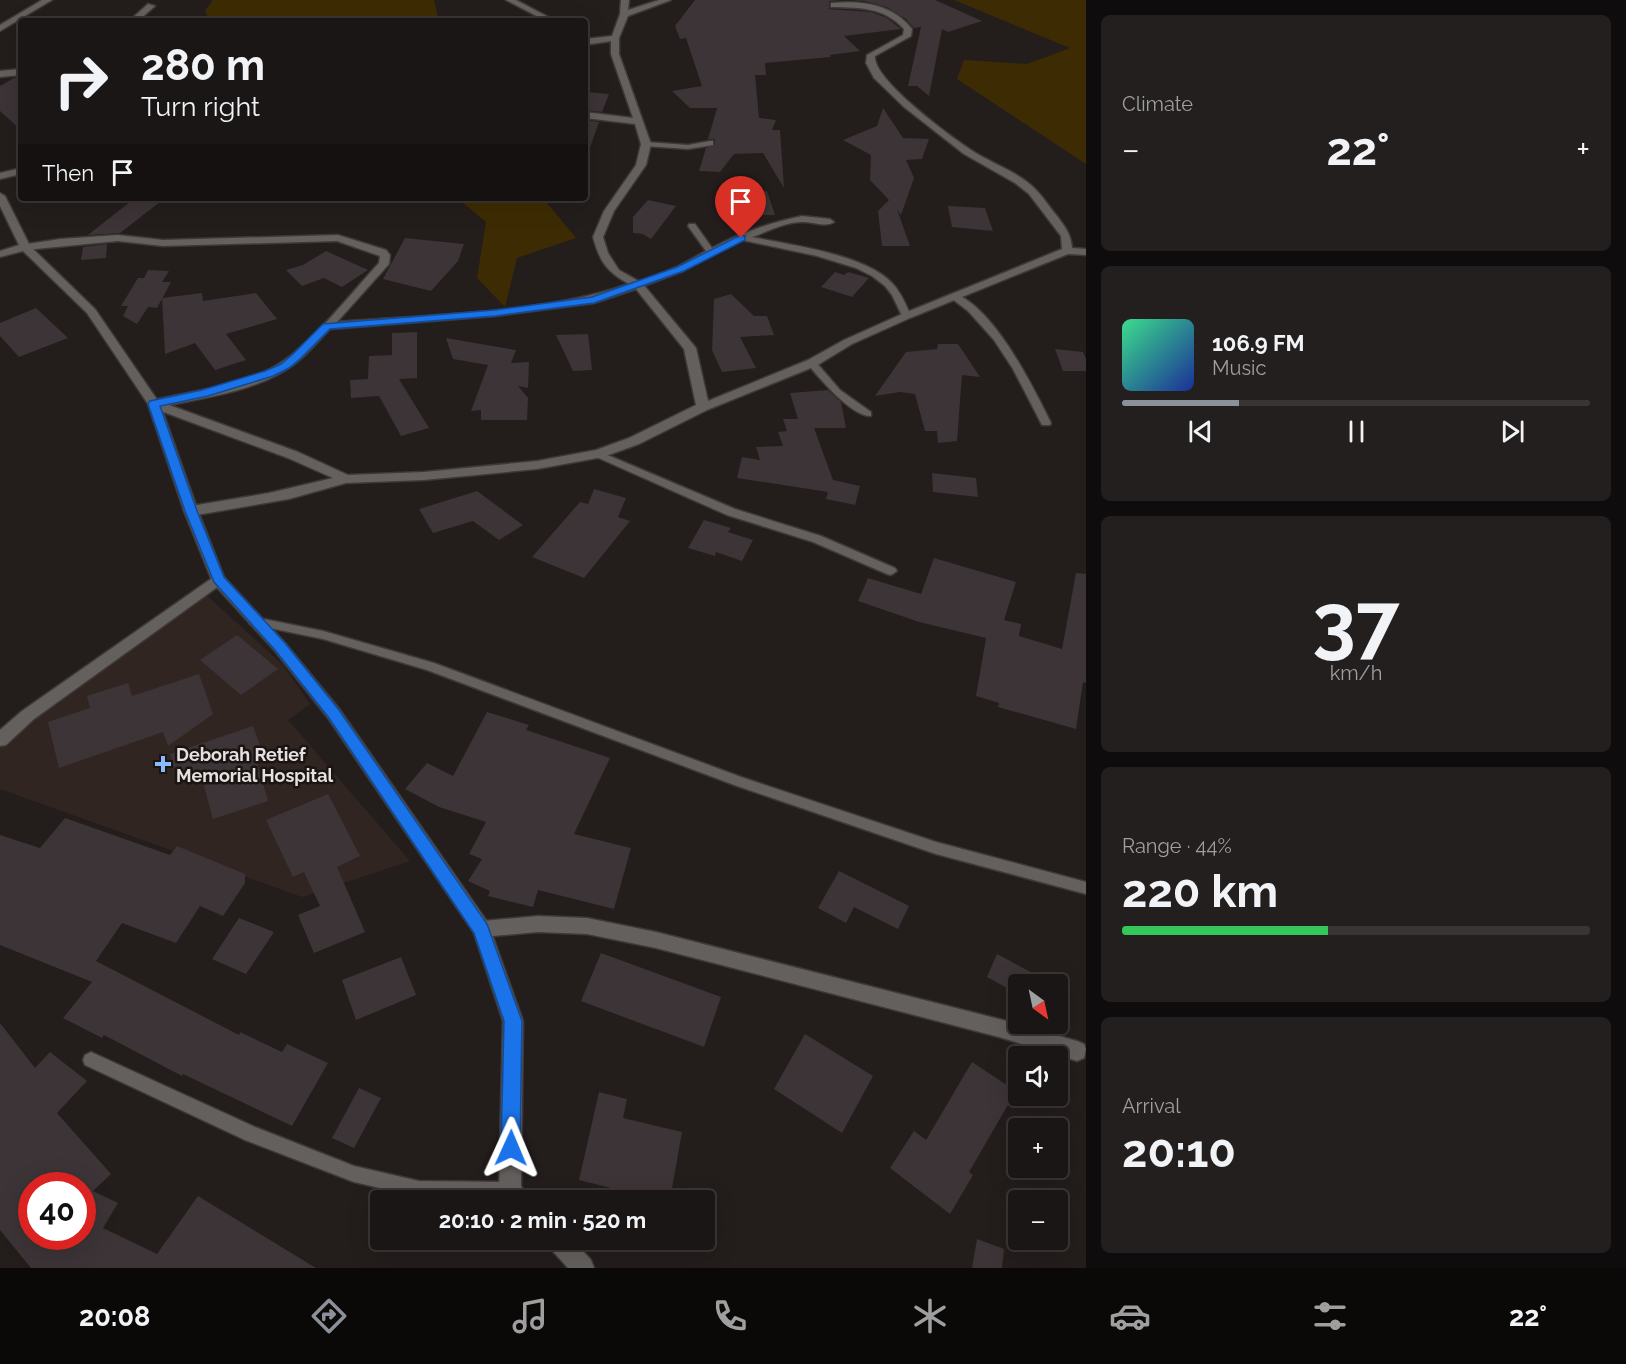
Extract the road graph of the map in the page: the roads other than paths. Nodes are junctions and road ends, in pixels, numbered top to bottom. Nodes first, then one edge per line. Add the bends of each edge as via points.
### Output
1 (48, 0) edge
2 (510, 0) edge
3 (625, 0) edge
4 (667, 0) edge
5 (834, 5) dead end
6 (152, 6) dead end
7 (624, 14) junction
8 (18, 18) edge
9 (18, 18) edge
10 (137, 18) edge
11 (546, 18) edge
12 (0, 29) edge
13 (615, 38) junction
14 (588, 42) edge
15 (18, 72) edge
16 (0, 74) edge
17 (588, 115) edge
18 (638, 122) junction
19 (710, 143) dead end
20 (646, 144) junction
21 (18, 172) edge
22 (0, 176) edge
23 (0, 196) edge
24 (830, 222) dead end
25 (692, 226) dead end
26 (741, 238) junction
27 (25, 247) junction
28 (1067, 251) junction
29 (711, 252) junction
30 (1086, 252) edge
31 (0, 254) edge
32 (639, 285) junction
33 (954, 296) junction
34 (906, 316) junction
35 (327, 326) junction
36 (812, 363) junction
37 (154, 404) junction
38 (703, 407) junction
39 (867, 414) dead end
40 (1046, 423) dead end
41 (597, 454) junction
42 (346, 478) junction
43 (191, 511) junction
44 (891, 571) dead end
45 (218, 579) junction
46 (254, 621) junction
47 (0, 740) edge
48 (1086, 888) edge
49 (482, 929) junction
50 (1077, 1051) dead end
51 (91, 1060) dead end
52 (435, 1190) edge
53 (515, 1190) edge
54 (567, 1250) edge
55 (583, 1268) edge

1 - 8 street
2 - 11 street
3 - 7 street
4 - 7 street
5 - 28 street via 879,8 899,18 908,29 906,36 871,55 870,63 877,76 967,152 1033,192 1066,236
6 - 10 street
7 - 13 street
9 - 12 street
13 - 14 street
13 - 18 street via 615,54
15 - 16 street
17 - 18 street
18 - 20 street
19 - 20 lane via 688,147
20 - 32 street via 641,165 609,211 598,237 615,272
21 - 22 street
23 - 27 street
24 - 26 lane via 802,219
25 - 29 lane
26 - 29 lane
26 - 34 lane via 843,261 872,274 896,294
27 - 31 street
27 - 35 street via 118,238 163,243 338,238 382,252 384,264
27 - 37 street via 91,310
28 - 30 street
28 - 33 street
29 - 32 lane
32 - 35 street via 594,300
32 - 38 street via 690,348
33 - 34 street
33 - 40 lane via 992,328 1010,353
34 - 36 street
35 - 37 street via 285,366 204,393
36 - 38 street
36 - 39 lane via 837,392
37 - 42 street
37 - 43 street
38 - 41 street via 634,441
41 - 42 street via 537,465 424,476
41 - 44 lane via 731,512 817,539
42 - 43 street via 275,498
43 - 45 street
45 - 46 street
45 - 47 street
46 - 48 lane via 323,635 430,666 737,781 936,848
46 - 49 street via 334,714
49 - 50 street via 538,924 587,926 656,940
49 - 53 street via 513,1021
51 - 52 lane via 251,1134 354,1174
54 - 55 street

